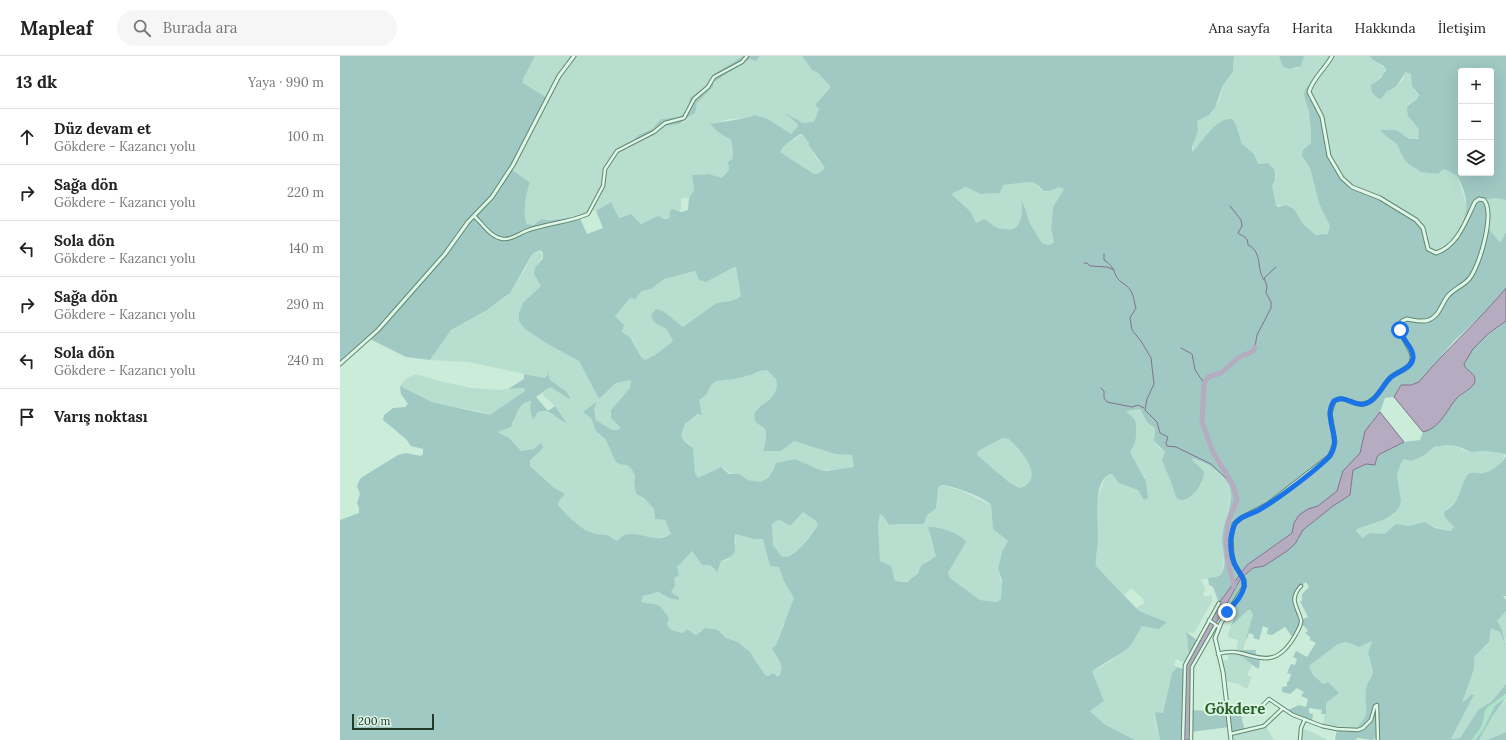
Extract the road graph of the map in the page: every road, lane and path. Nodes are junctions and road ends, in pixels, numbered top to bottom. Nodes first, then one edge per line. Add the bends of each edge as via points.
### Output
1 (574, 56) edge
2 (747, 56) edge
3 (1332, 56) edge
4 (474, 216) junction
5 (340, 364) edge
6 (1301, 586) dead end
7 (1219, 603) dead end
8 (1210, 621) junction
9 (1216, 625) junction
10 (1218, 654) junction
11 (1226, 707) junction
12 (1282, 709) junction
13 (1305, 719) junction
14 (1230, 734) junction
15 (1184, 740) edge
16 (1191, 740) edge
17 (1231, 740) edge
18 (1300, 740) edge
19 (1378, 740) edge

1 - 4 street via 559,76 502,183
2 - 4 street via 742,62 714,77 706,90 694,99 684,118 665,124 617,151 605,169 602,186 588,214 572,220 542,225 505,239 491,234
3 - 9 street via 1309,92 1322,117 1329,156 1342,178 1352,187 1380,198 1416,220 1423,228 1428,249 1433,252 1439,252 1447,246 1464,226 1475,202 1479,199 1484,200 1487,206 1484,248 1473,273 1447,297 1437,315 1426,321 1407,319 1402,322 1401,334 1412,355 1410,366 1389,378 1367,403 1360,404 1343,399 1334,401 1330,413 1335,442 1330,456 1268,504 1234,524 1232,554 1244,580 1244,587 1240,596
4 - 5 street via 440,260 378,330
6 - 10 street via 1295,600 1301,624 1296,635 1281,652 1261,659 1229,652
7 - 8 street
8 - 9 street
8 - 15 street via 1185,665
9 - 10 street
9 - 16 street via 1192,668
10 - 11 street via 1223,672
11 - 12 street via 1259,709 1269,699
11 - 14 street
12 - 13 street
12 - 14 street via 1264,726
13 - 18 street
13 - 19 street via 1329,728 1358,730 1370,722 1377,705
14 - 17 street

